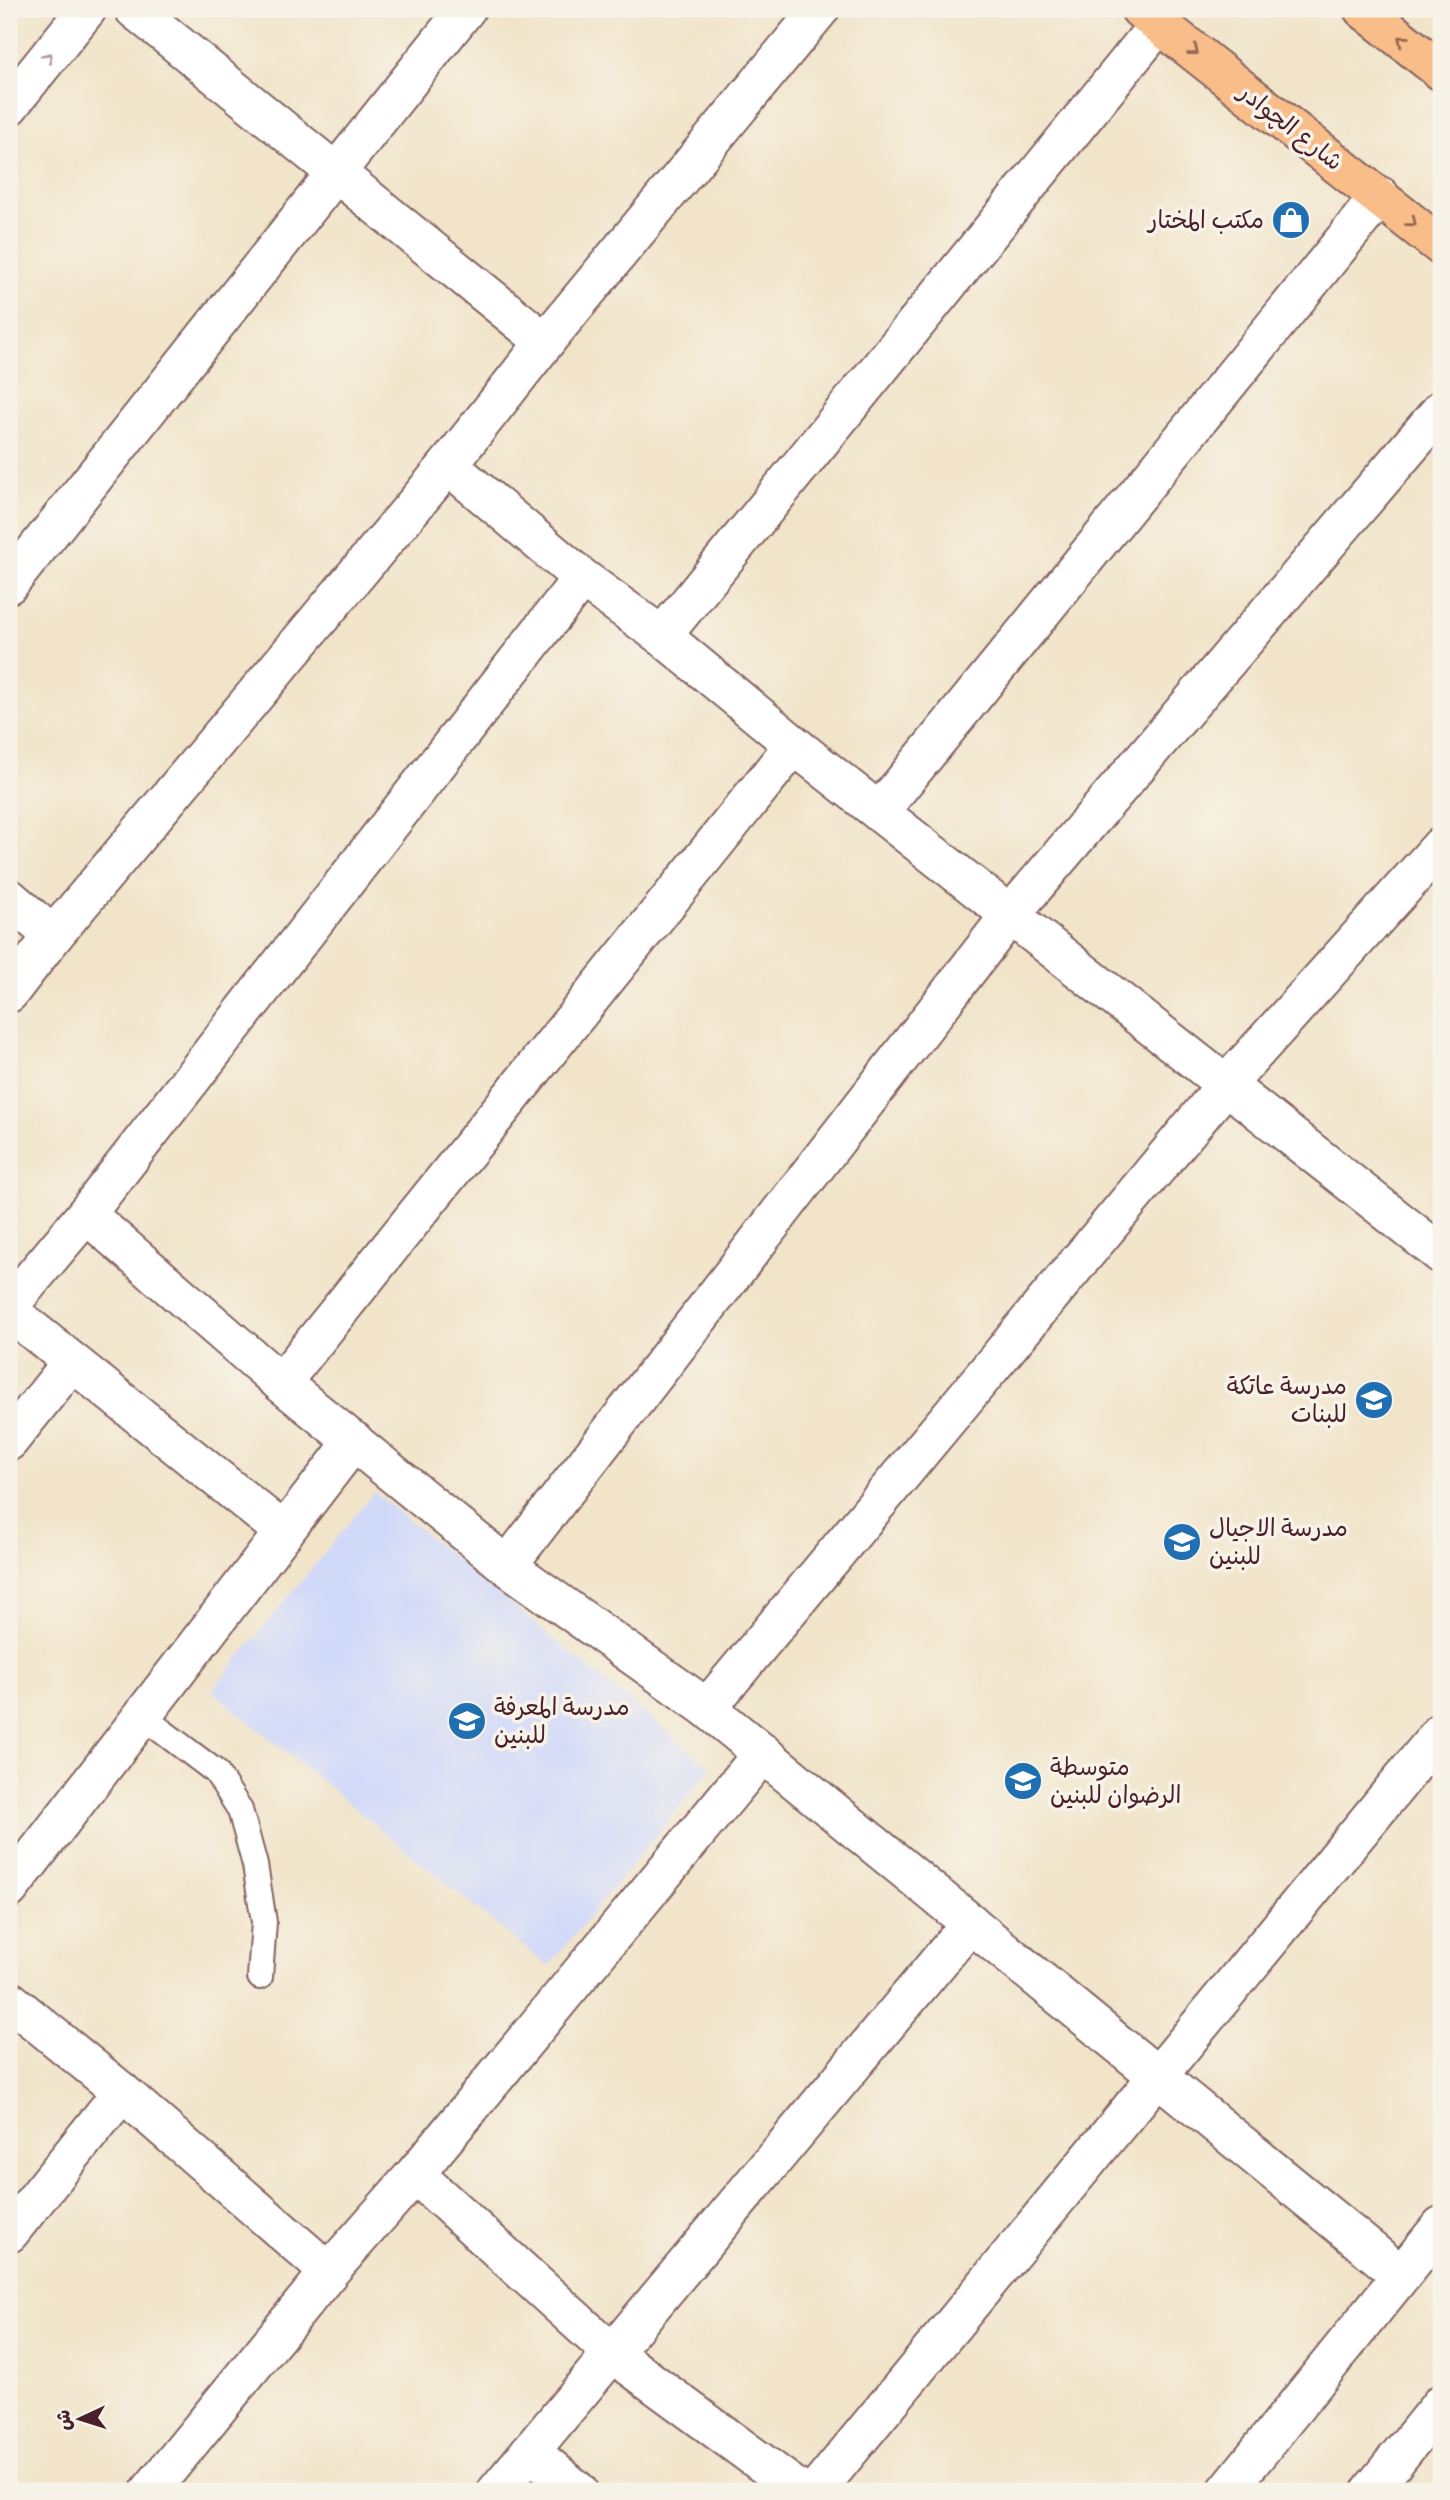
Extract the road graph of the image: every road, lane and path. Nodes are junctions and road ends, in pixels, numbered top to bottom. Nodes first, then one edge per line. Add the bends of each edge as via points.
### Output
1 (87, 9) edge
2 (134, 9) edge
3 (466, 9) edge
4 (820, 9) edge
5 (1363, 9) edge
6 (1150, 16) edge
7 (1441, 71) edge
8 (9, 106) edge
9 (338, 173) junction
10 (1380, 196) junction
11 (1441, 246) edge
12 (545, 342) junction
13 (1441, 410) edge
14 (447, 465) junction
15 (582, 578) junction
16 (9, 584) edge
17 (662, 636) junction
18 (794, 745) junction
19 (879, 812) junction
20 (1441, 846) edge
21 (9, 898) edge
22 (1010, 915) junction
23 (53, 936) junction
24 (9, 993) edge
25 (1225, 1086) junction
26 (86, 1214) junction
27 (1441, 1254) edge
28 (9, 1308) edge
29 (72, 1362) junction
30 (281, 1383) junction
31 (9, 1441) edge
32 (354, 1441) junction
33 (284, 1532) junction
34 (507, 1566) junction
35 (707, 1708) junction
36 (142, 1716) junction
37 (1441, 1732) edge
38 (763, 1753) junction
39 (9, 1889) edge
40 (971, 1923) junction
41 (260, 1977) dead end
42 (9, 2000) edge
43 (1158, 2075) junction
44 (122, 2092) junction
45 (415, 2174) junction
46 (1441, 2226) edge
47 (9, 2233) edge
48 (329, 2272) junction
49 (1401, 2275) junction
50 (612, 2353) junction
51 (1441, 2404) edge
52 (530, 2451) junction
53 (150, 2491) edge
54 (497, 2491) edge
55 (578, 2491) edge
56 (800, 2491) edge
57 (816, 2491) edge
58 (1227, 2491) edge
59 (1371, 2491) edge

8 -> 1 street
2 - 9 street
3 - 9 street
4 - 12 street
7 -> 5 main road
6 -> 10 main road, شارع الچوادر
6 - 17 street
9 - 12 street
9 - 16 street
10 -> 11 main road, شارع الچوادر
10 - 19 street
12 - 14 street
13 - 22 street
14 - 15 street
14 - 23 street
15 - 17 street
15 - 26 street
17 - 18 street
18 - 19 street
18 - 30 street
19 - 22 street
20 - 25 street
21 - 23 street
22 - 25 street
22 - 34 street
23 - 24 street
25 - 27 street
25 - 35 street
26 - 28 street
26 - 30 street
28 - 29 street
29 - 31 street
29 - 33 street
30 - 32 street
32 - 33 street
32 - 34 street
33 - 36 street
34 - 35 street
35 - 38 street
36 - 39 street
36 - 41 lane via 216,1772 240,1810 256,1865 264,1922
37 - 43 street
38 - 40 street
38 - 45 street
40 - 43 street
40 - 50 street
42 - 44 street
43 - 49 street
43 - 57 street
44 - 47 street
44 - 48 street
45 - 48 street
45 - 50 street
46 - 49 street
48 - 53 street
49 - 58 street
50 - 52 street
50 - 56 street
51 - 59 street
52 - 54 street
52 - 55 street

